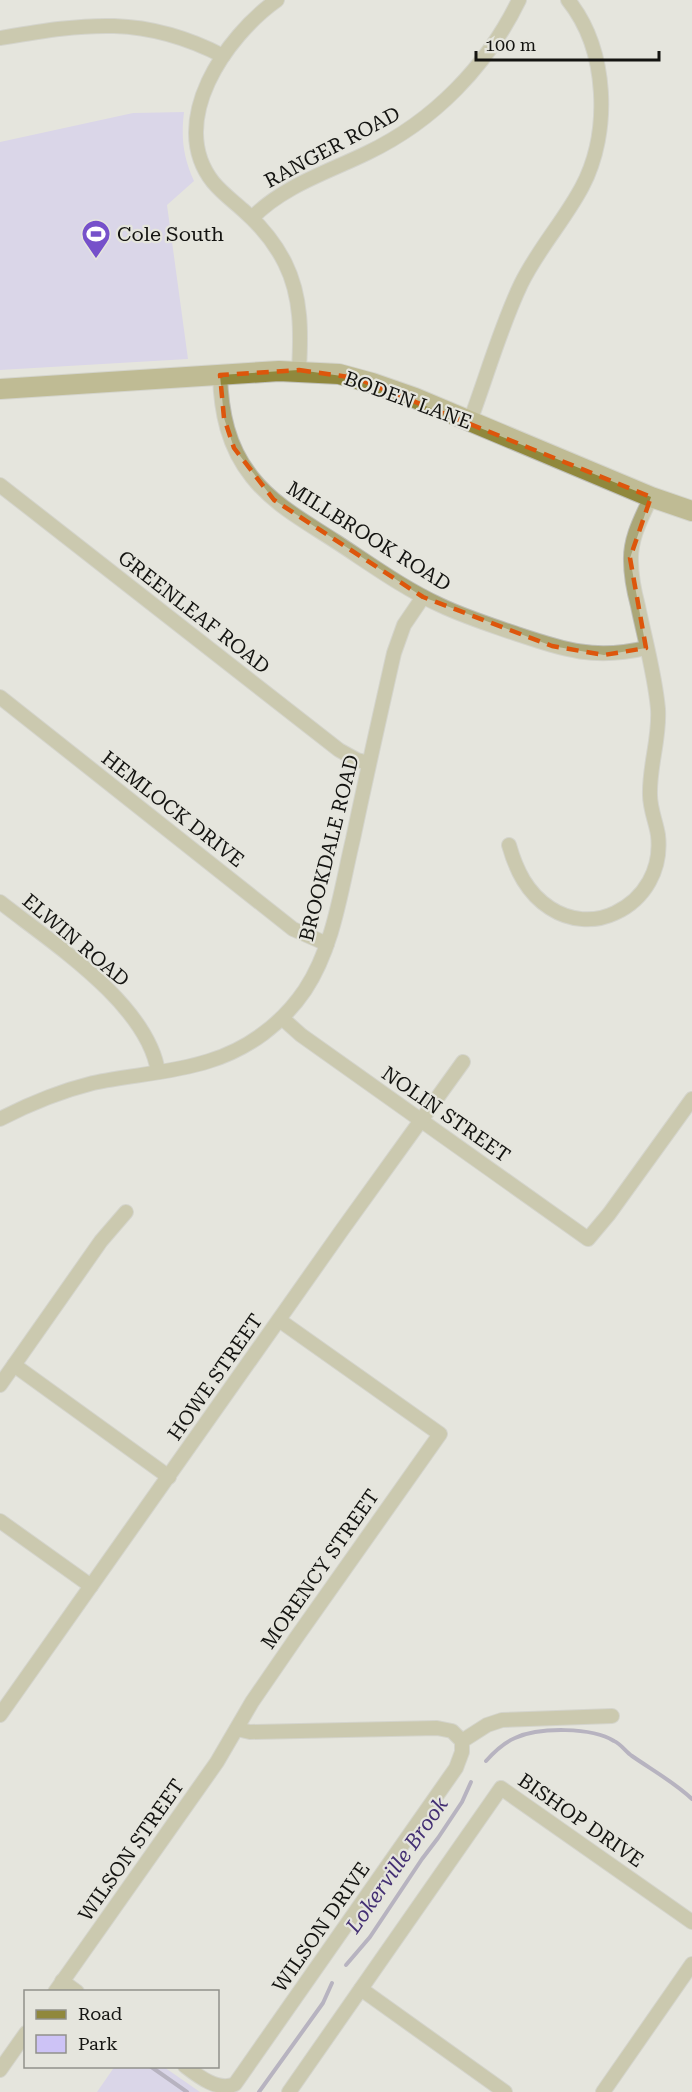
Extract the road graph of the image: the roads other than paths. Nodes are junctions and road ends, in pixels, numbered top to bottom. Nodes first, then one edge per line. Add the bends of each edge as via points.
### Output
1 (277, 0) edge
2 (519, 0) edge
3 (568, 0) edge
4 (0, 38) edge
5 (223, 56) junction
6 (252, 218) junction
7 (299, 370) junction
8 (220, 375) junction
9 (0, 389) edge
10 (470, 421) junction
11 (0, 485) edge
12 (651, 497) junction
13 (692, 511) edge
14 (423, 597) junction
15 (646, 648) junction
16 (0, 697) edge
17 (369, 763) junction
18 (509, 845) dead end
19 (0, 902) edge
20 (327, 944) junction
21 (282, 1018) junction
22 (463, 1062) dead end
23 (158, 1072) junction
24 (692, 1098) edge
25 (0, 1119) edge
26 (422, 1121) junction
27 (126, 1212) dead end
28 (279, 1320) junction
29 (14, 1365) junction
30 (0, 1385) edge
31 (169, 1477) junction
32 (0, 1521) edge
33 (91, 1586) junction
34 (0, 1715) edge
35 (612, 1716) dead end
36 (237, 1729) junction
37 (462, 1741) junction
38 (692, 1922) edge
39 (692, 1964) edge
40 (59, 1986) edge
41 (361, 1989) junction
42 (24, 2036) edge
43 (187, 2068) edge
44 (0, 2070) edge
45 (289, 2092) edge
46 (505, 2092) edge
47 (603, 2092) edge

1 - 5 street via 243,30
2 - 6 street, RANGER ROAD via 488,52 465,81 428,116 392,141 283,192
3 - 10 street via 586,31 596,64 600,108 595,152 574,201 519,289
4 - 5 street via 85,25 122,26 178,36
5 - 6 street via 201,104 197,148 207,174
6 - 7 street via 278,250 292,281 300,315
7 - 8 street, BODEN LANE
7 - 10 street, BODEN LANE via 364,380
8 - 9 street, BODEN LANE
8 - 14 street, MILLBROOK ROAD via 228,433 242,462 262,489
10 - 12 street, BODEN LANE
11 - 17 street, GREENLEAF ROAD via 339,750
12 - 13 street, BODEN LANE
12 - 15 street via 635,534 630,558
14 - 15 street, MILLBROOK ROAD via 474,619 571,651 604,655
14 - 17 street, BROOKDALE ROAD via 398,639
15 - 18 street via 658,711 650,789 658,850 654,874 642,894 610,915 585,920 565,915 549,907 525,884
16 - 20 street, HEMLOCK DRIVE via 293,928
17 - 20 street, BROOKDALE ROAD
19 - 23 street, ELWIN ROAD via 118,1000 148,1040
20 - 21 street, BROOKDALE ROAD via 306,989
21 - 23 street, BROOKDALE ROAD via 254,1040 223,1056
21 - 26 street, NOLIN STREET
22 - 26 street, HOWE STREET
23 - 25 street, BROOKDALE ROAD via 70,1090
24 - 26 street, NOLIN STREET via 588,1239
26 - 28 street, HOWE STREET
27 - 29 street via 101,1241
28 - 31 street, HOWE STREET
28 - 36 street, MORENCY STREET via 440,1434
29 - 30 street
29 - 31 street
31 - 33 street, HOWE STREET
32 - 33 street
33 - 34 street, HOWE STREET
35 - 37 street via 502,1720
36 - 37 street via 258,1732 437,1728 452,1731
36 - 40 street, WILSON STREET
37 - 43 street, WILSON DRIVE via 456,1768 234,2084 214,2086
38 - 41 street, BISHOP DRIVE via 501,1788
39 - 47 street
41 - 45 street, BISHOP DRIVE
41 - 46 street
42 - 44 street

